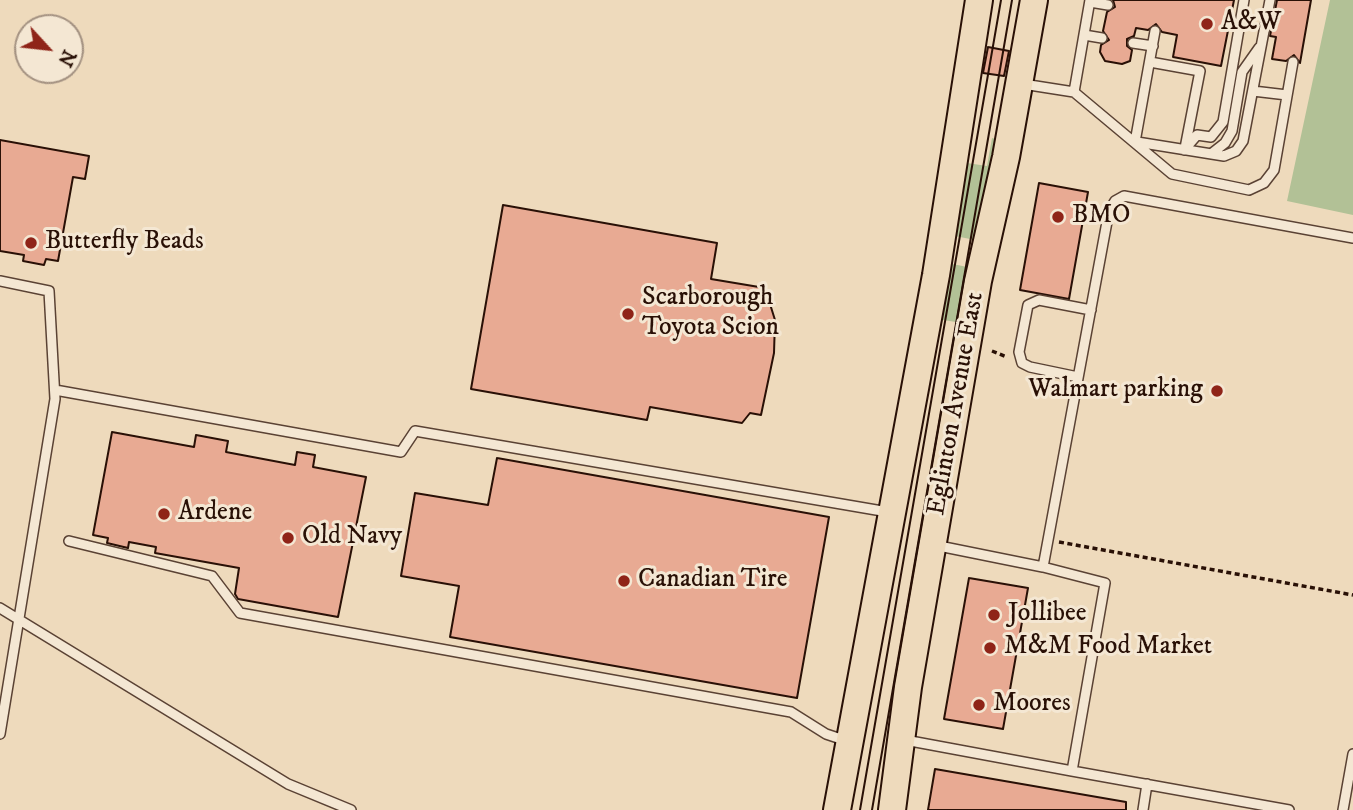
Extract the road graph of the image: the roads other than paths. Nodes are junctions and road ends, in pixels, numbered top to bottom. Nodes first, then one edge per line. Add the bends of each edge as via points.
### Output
1 (979, 0) edge
2 (1034, 0) edge
3 (1244, 0) edge
4 (1270, 0) edge
5 (1090, 1) edge
6 (1108, 5) dead end
7 (1155, 31) dead end
8 (1084, 35) junction
9 (1102, 38) dead end
10 (1133, 43) dead end
11 (1261, 45) junction
12 (1153, 46) junction
13 (1150, 62) junction
14 (1293, 62) dead end
15 (1019, 84) junction
16 (1253, 91) junction
17 (1074, 92) junction
18 (1287, 95) junction
19 (1135, 142) junction
20 (1184, 149) junction
21 (1211, 154) junction
22 (1353, 238) edge
23 (0, 281) edge
24 (1091, 310) junction
25 (1078, 377) junction
26 (55, 390) junction
27 (894, 513) junction
28 (69, 541) dead end
29 (933, 545) junction
30 (1043, 567) junction
31 (0, 608) edge
32 (19, 620) junction
33 (0, 734) edge
34 (903, 739) junction
35 (849, 742) junction
36 (1353, 754) edge
37 (1072, 771) junction
38 (1147, 784) junction
39 (351, 810) edge
40 (837, 810) edge
41 (891, 810) edge
42 (1143, 810) edge
43 (1289, 810) edge
44 (1343, 810) edge

1 - 27 main road, Eglinton Avenue East
2 - 15 main road, Eglinton Avenue East
3 - 20 lane via 1223,122 1211,137 1197,135
4 - 11 lane
5 - 6 lane
5 - 8 lane
7 - 12 lane
8 - 9 lane
8 - 17 lane
10 - 12 lane
11 - 16 lane
11 - 21 lane via 1242,72 1232,131
12 - 13 lane
13 - 19 lane
13 - 20 lane via 1200,71
14 - 18 lane
15 - 17 lane
15 - 29 main road, Eglinton Avenue East via 983,257
16 - 18 lane
16 - 21 lane via 1243,141 1236,151 1224,156
17 - 19 lane
18 - 19 lane via 1274,170 1264,183 1249,190 1172,174
19 - 20 lane
20 - 21 lane
22 - 24 lane via 1124,196 1110,211
23 - 26 lane via 49,291
24 - 25 lane
24 - 25 lane via 1039,300 1028,306 1019,352 1022,363 1030,367
25 - 30 lane
26 - 27 lane via 401,452 415,431
26 - 32 lane
27 - 35 main road, Eglinton Avenue East
28 - 35 lane via 212,576 240,613 791,712
29 - 30 lane
29 - 34 main road, Eglinton Avenue East
30 - 37 lane via 1105,583
31 - 32 lane
32 - 33 lane
32 - 39 lane via 288,784
34 - 37 lane
34 - 41 main road, Eglinton Avenue East
35 - 40 main road, Eglinton Avenue East
36 - 44 lane
37 - 38 lane
38 - 42 lane
38 - 43 lane

